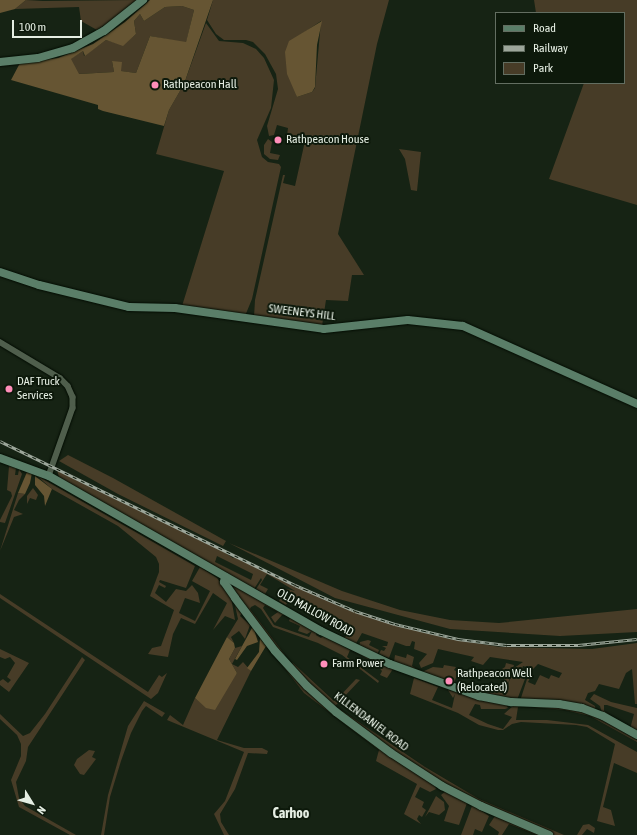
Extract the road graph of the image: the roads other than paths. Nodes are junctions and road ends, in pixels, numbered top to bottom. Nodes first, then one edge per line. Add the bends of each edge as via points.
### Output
1 (143, 0) edge
2 (0, 62) edge
3 (0, 272) edge
4 (0, 342) edge
5 (637, 404) edge
6 (0, 458) edge
7 (49, 476) junction
8 (225, 577) junction
9 (637, 736) edge
10 (549, 835) edge

1 - 2 street via 104,31 73,48 38,58
3 - 5 street, SWEENEYS HILL via 39,285 129,307 175,308 324,329 408,320 463,326
4 - 7 street via 60,378 68,386 73,397 73,408
6 - 7 street, OLD MALLOW ROAD
7 - 8 street, OLD MALLOW ROAD
8 - 9 street, OLD MALLOW ROAD via 340,641 419,676 499,700 582,708 603,716
8 - 10 street, KILLENDANIEL ROAD via 224,582 234,598 275,650 307,686 336,712 390,753 442,786

